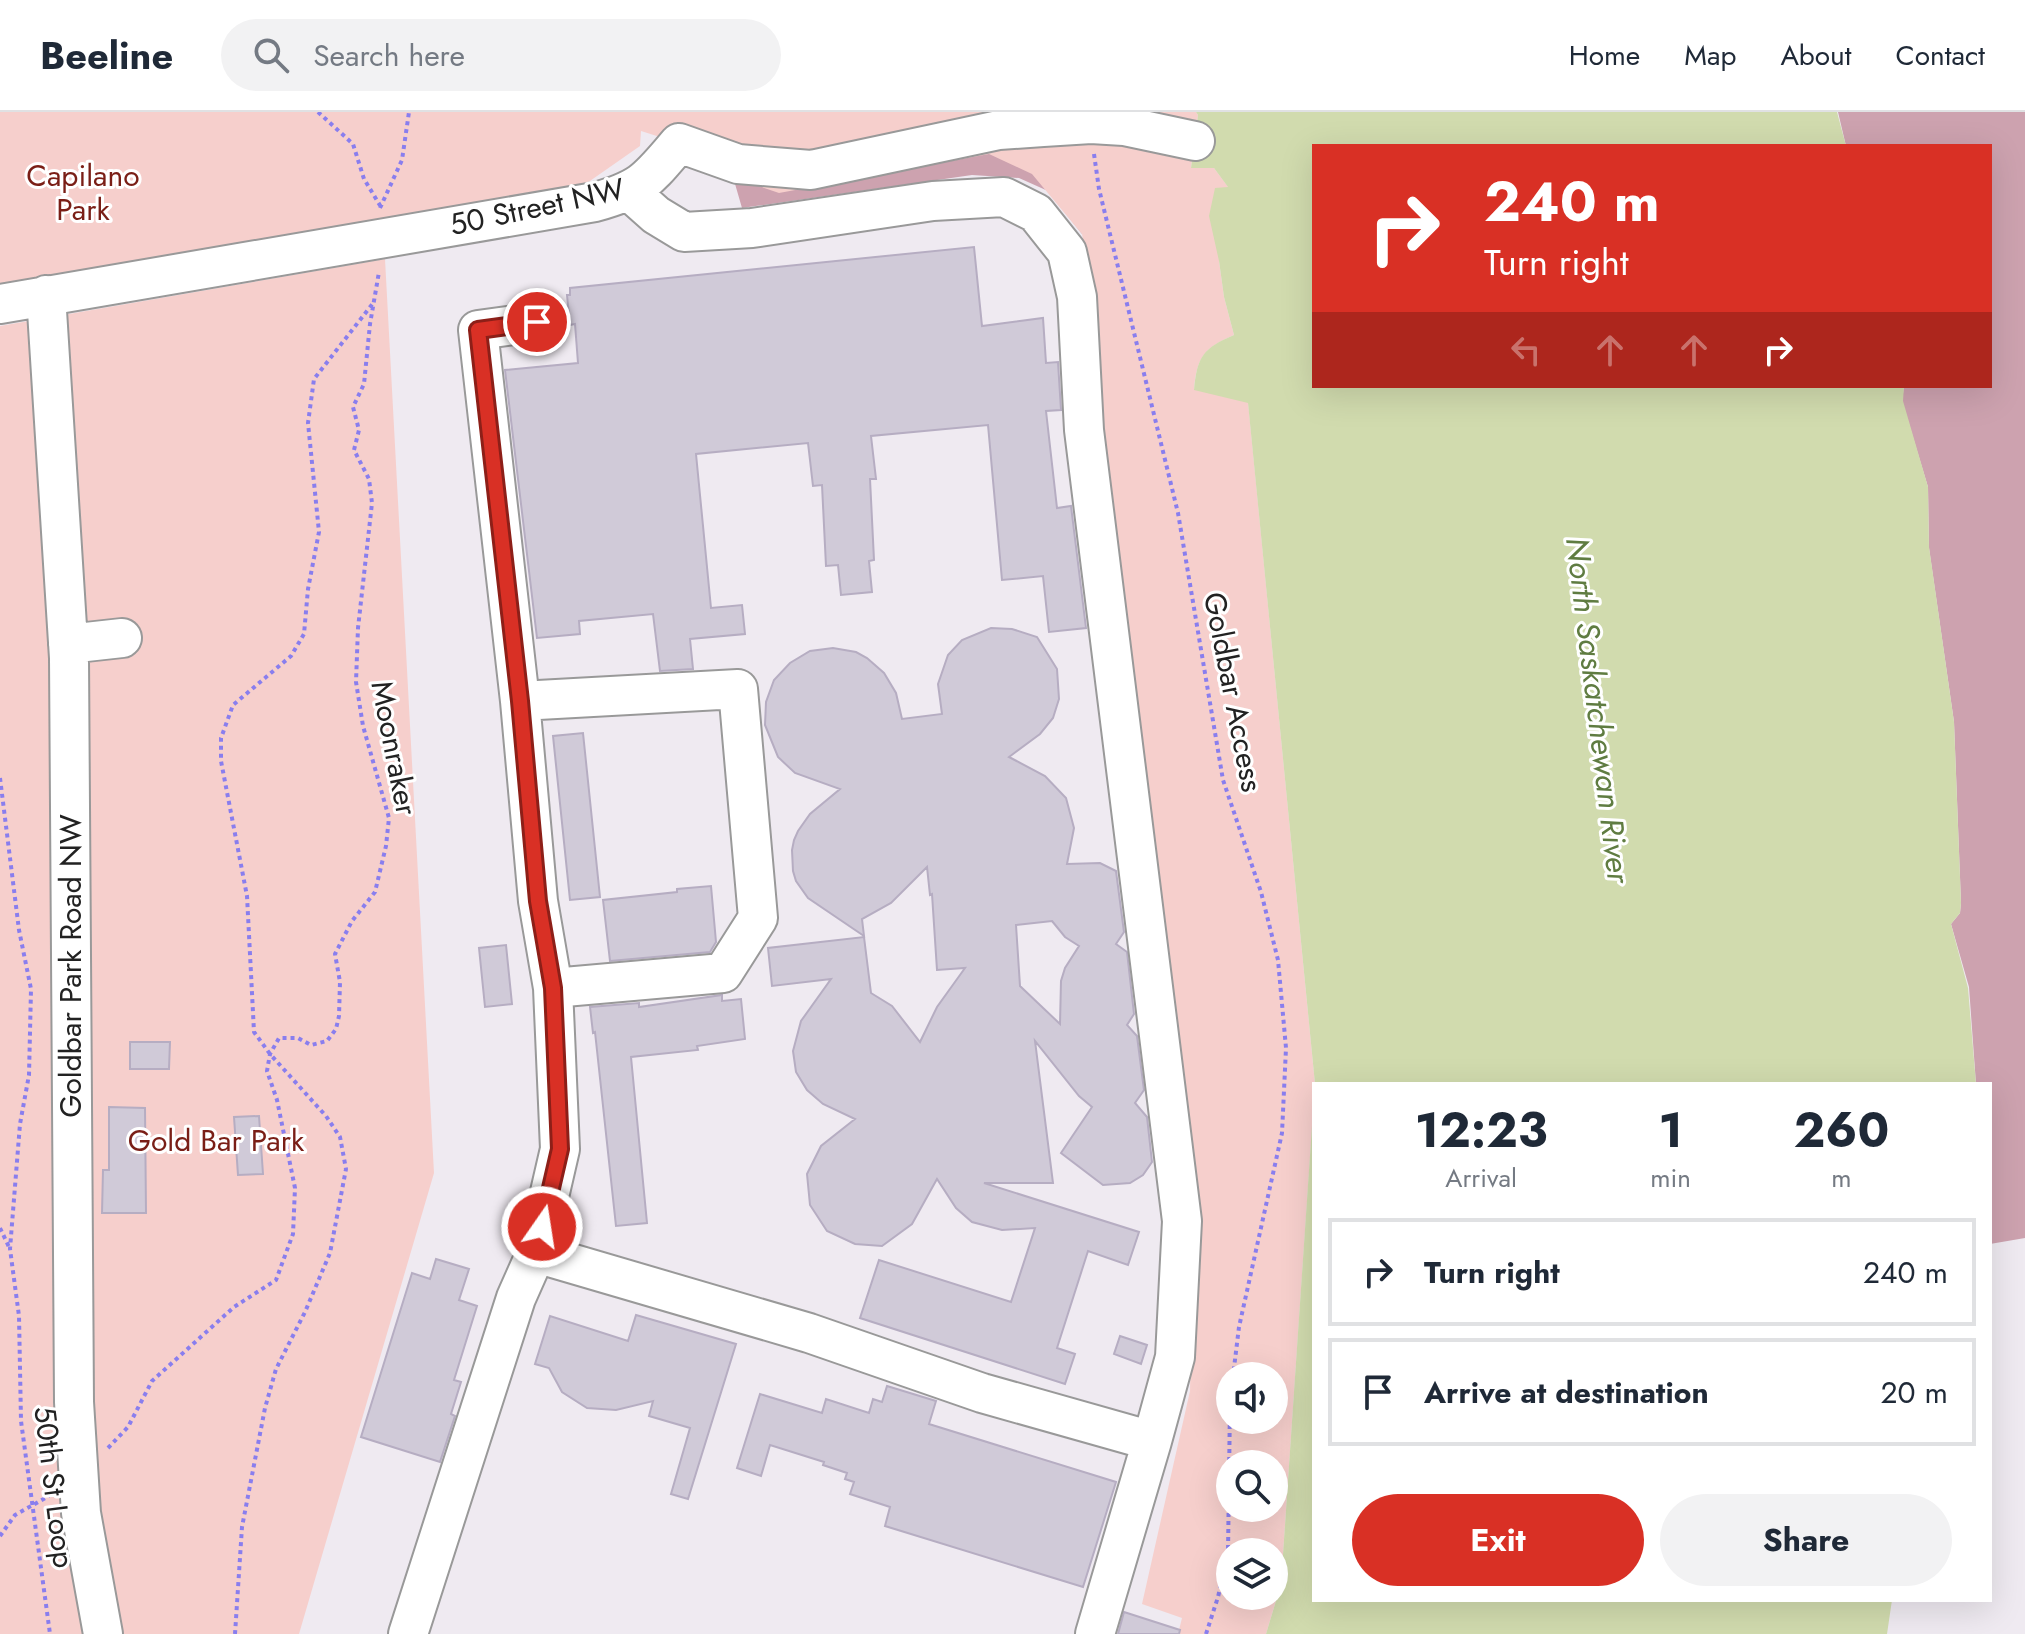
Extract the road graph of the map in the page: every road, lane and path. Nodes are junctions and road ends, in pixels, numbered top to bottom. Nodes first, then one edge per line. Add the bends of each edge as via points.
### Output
1 (318, 112) edge
2 (409, 112) edge
3 (1091, 124) junction
4 (675, 127) edge
5 (1195, 141) dead end
6 (629, 191) junction
7 (381, 260) dead end
8 (46, 295) junction
9 (375, 300) junction
10 (0, 304) edge
11 (537, 322) dead end
12 (122, 638) dead end
13 (68, 644) junction
14 (520, 701) junction
15 (0, 778) edge
16 (553, 988) junction
17 (270, 1054) junction
18 (0, 1228) edge
19 (10, 1249) junction
20 (536, 1253) junction
21 (1235, 1362) edge
22 (1230, 1434) edge
23 (1152, 1441) junction
24 (78, 1480) junction
25 (0, 1536) edge
26 (50, 1634) edge
27 (103, 1634) edge
28 (235, 1634) edge
29 (408, 1634) edge
30 (1095, 1634) edge
31 (1206, 1634) edge

1 - 2 path via 353,144 364,179 381,207 402,160
3 - 4 street, 50 Street NW via 999,130 811,170 738,164
3 - 5 street, 50 Street NW
3 - 21 path, Goldbar Access via 1099,189 1178,513 1223,780 1278,960 1286,1048 1282,1133
4 - 6 street, 50 Street NW via 643,184
6 - 8 street, 50 Street NW via 595,202
6 - 23 street via 684,232 1004,197 1036,213 1067,252 1077,297 1084,430 1182,1221 1175,1357
7 - 9 path
8 - 10 street, 50 Street NW
8 - 13 street, Goldbar Park Road NW
9 - 17 path via 314,379 308,423 319,532 304,634 291,656 233,705 221,738 247,896 254,1032
9 - 17 path, Moonraker via 364,384 353,407 359,430 354,450 369,479 372,503 356,682 389,818 386,846 375,892 335,954 340,982 336,1029 327,1041 311,1045 298,1038 279,1038
11 - 14 street via 478,330
12 - 13 street
13 - 24 street, Goldbar Park Road NW via 71,1259
14 - 16 street via 538,901
14 - 16 street via 738,689 758,918 723,973
15 - 19 path, 50th St Loop via 31,989 29,1075
16 - 20 street via 560,1149
17 - 24 path via 267,1071 295,1188 293,1234 276,1280 234,1307 152,1381 128,1427
17 - 28 path via 340,1137 346,1169 330,1253 276,1369 265,1408 242,1527
18 - 19 path, 50th St Loop
19 - 26 path, 50th St Loop via 19,1316 21,1421
20 - 23 street
20 - 29 street via 516,1298
22 - 31 path via 1228,1554
23 - 30 street
24 - 25 path via 15,1515
24 - 27 street, Goldbar Park Road NW

